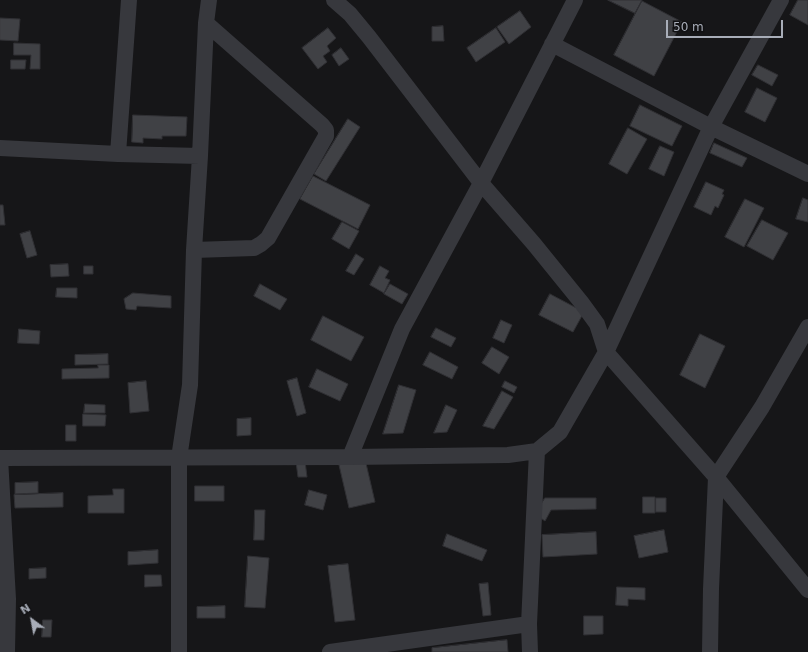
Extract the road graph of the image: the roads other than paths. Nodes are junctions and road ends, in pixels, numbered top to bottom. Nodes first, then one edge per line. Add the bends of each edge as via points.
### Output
1 (129, 0) edge
2 (209, 0) edge
3 (334, 0) edge
4 (575, 0) edge
5 (781, 0) edge
6 (206, 23) junction
7 (552, 44) junction
8 (711, 127) junction
9 (0, 148) edge
10 (118, 154) junction
11 (200, 156) junction
12 (808, 174) edge
13 (481, 183) junction
14 (194, 250) junction
15 (808, 327) edge
16 (606, 352) junction
17 (537, 451) junction
18 (350, 457) junction
19 (0, 458) edge
20 (179, 458) junction
21 (716, 477) junction
22 (808, 590) edge
23 (529, 624) junction
24 (8, 652) edge
25 (179, 652) edge
26 (330, 652) edge
27 (530, 652) edge
28 (710, 652) edge

1 - 10 street
2 - 6 street
3 - 13 street via 350,14 369,37
4 - 7 street
5 - 8 street
6 - 11 street
6 - 14 street via 322,125 326,130 326,136 268,238 254,248
7 - 8 street
7 - 13 street
8 - 12 street
8 - 16 street
9 - 10 street
10 - 11 street
11 - 14 street
13 - 16 street via 581,302 596,324
13 - 18 street via 402,329
14 - 20 street via 190,385
15 - 21 street via 762,407
16 - 17 street via 560,432
16 - 21 street
17 - 18 street via 508,455
17 - 23 street
18 - 20 street
19 - 20 street
19 - 24 street via 8,600
20 - 25 street
21 - 22 street
21 - 28 street
23 - 26 street
23 - 27 street

